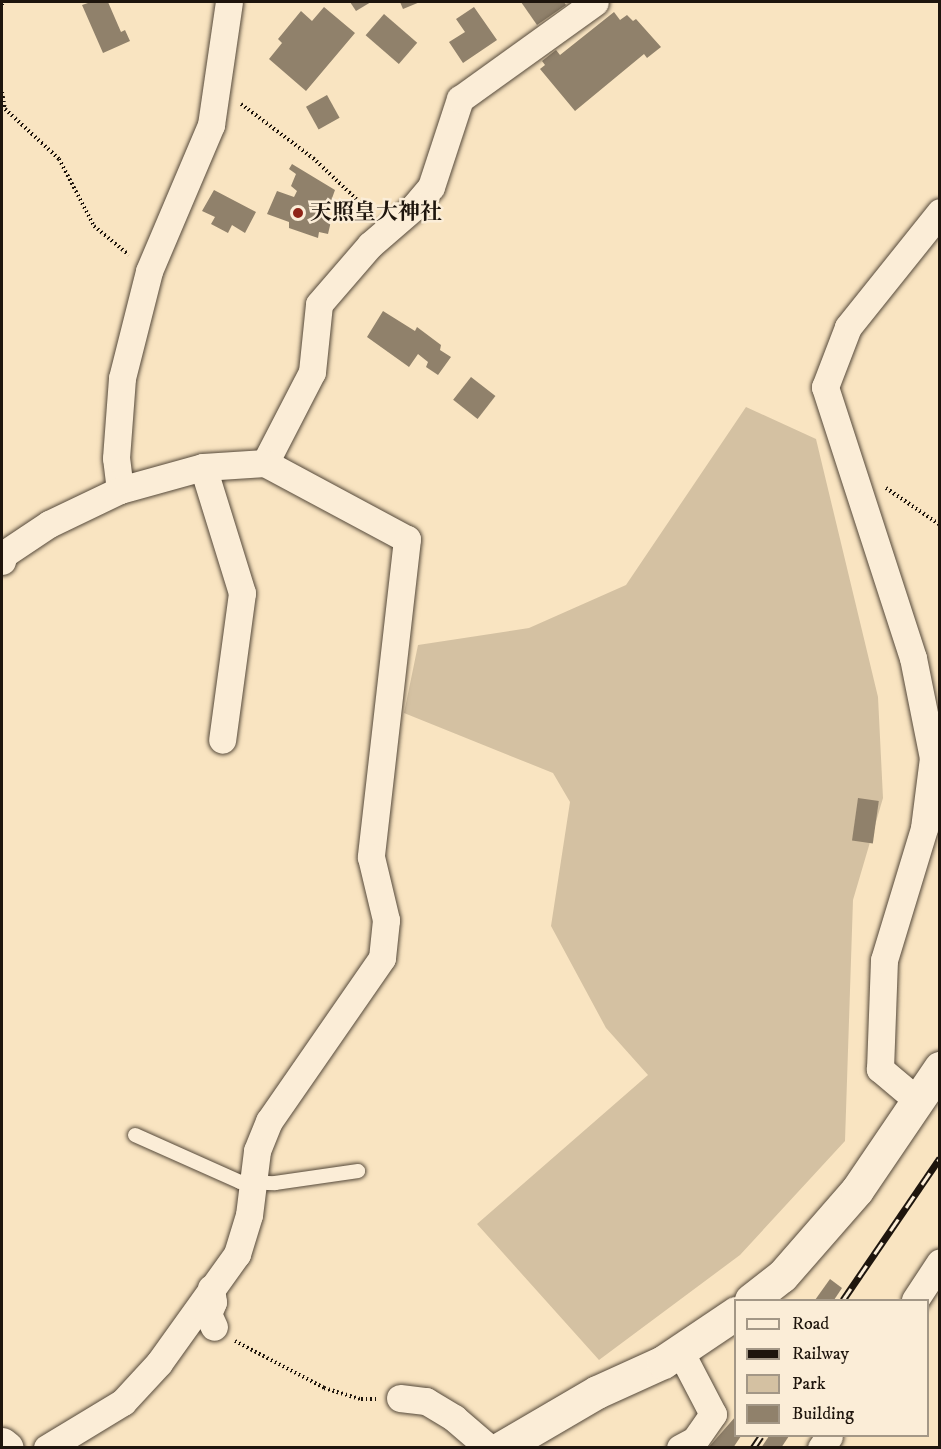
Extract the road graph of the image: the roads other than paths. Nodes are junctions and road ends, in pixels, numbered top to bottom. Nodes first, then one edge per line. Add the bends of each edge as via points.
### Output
1 (229, 2) edge
2 (595, 2) edge
3 (939, 212) edge
4 (265, 463) junction
5 (203, 467) junction
6 (120, 490) junction
7 (2, 561) edge
8 (222, 740) dead end
9 (939, 1068) edge
10 (918, 1101) junction
11 (135, 1136) dead end
12 (358, 1171) dead end
13 (254, 1184) junction
14 (939, 1262) edge
15 (211, 1288) junction
16 (752, 1299) edge
17 (916, 1299) edge
18 (734, 1313) edge
19 (214, 1328) road end
20 (680, 1351) junction
21 (400, 1398) road end
22 (2, 1444) edge
23 (510, 1445) edge
24 (7, 1448) edge
25 (47, 1448) edge
26 (680, 1448) edge

1 - 6 street via 211,125 149,272 122,378 116,458
2 - 4 street via 460,99 431,187 380,235 320,304 312,372
3 - 10 street via 848,327 825,387 913,658 933,758 924,828 884,960 880,1069
4 - 5 street
4 - 13 street via 407,539 371,856 386,920 382,958 269,1121 257,1151
5 - 6 street
5 - 8 street via 242,593
6 - 7 street via 49,524 4,554
9 - 10 street
10 - 16 street via 857,1190 782,1276
11 - 13 lane via 240,1182
12 - 13 lane
13 - 15 street via 237,1254
14 - 17 street
15 - 19 street via 213,1302 208,1314
15 - 25 street via 159,1363 123,1402
18 - 20 street
20 - 23 street
20 - 26 street via 713,1414 695,1440
21 - 23 street via 426,1401
22 - 24 street

